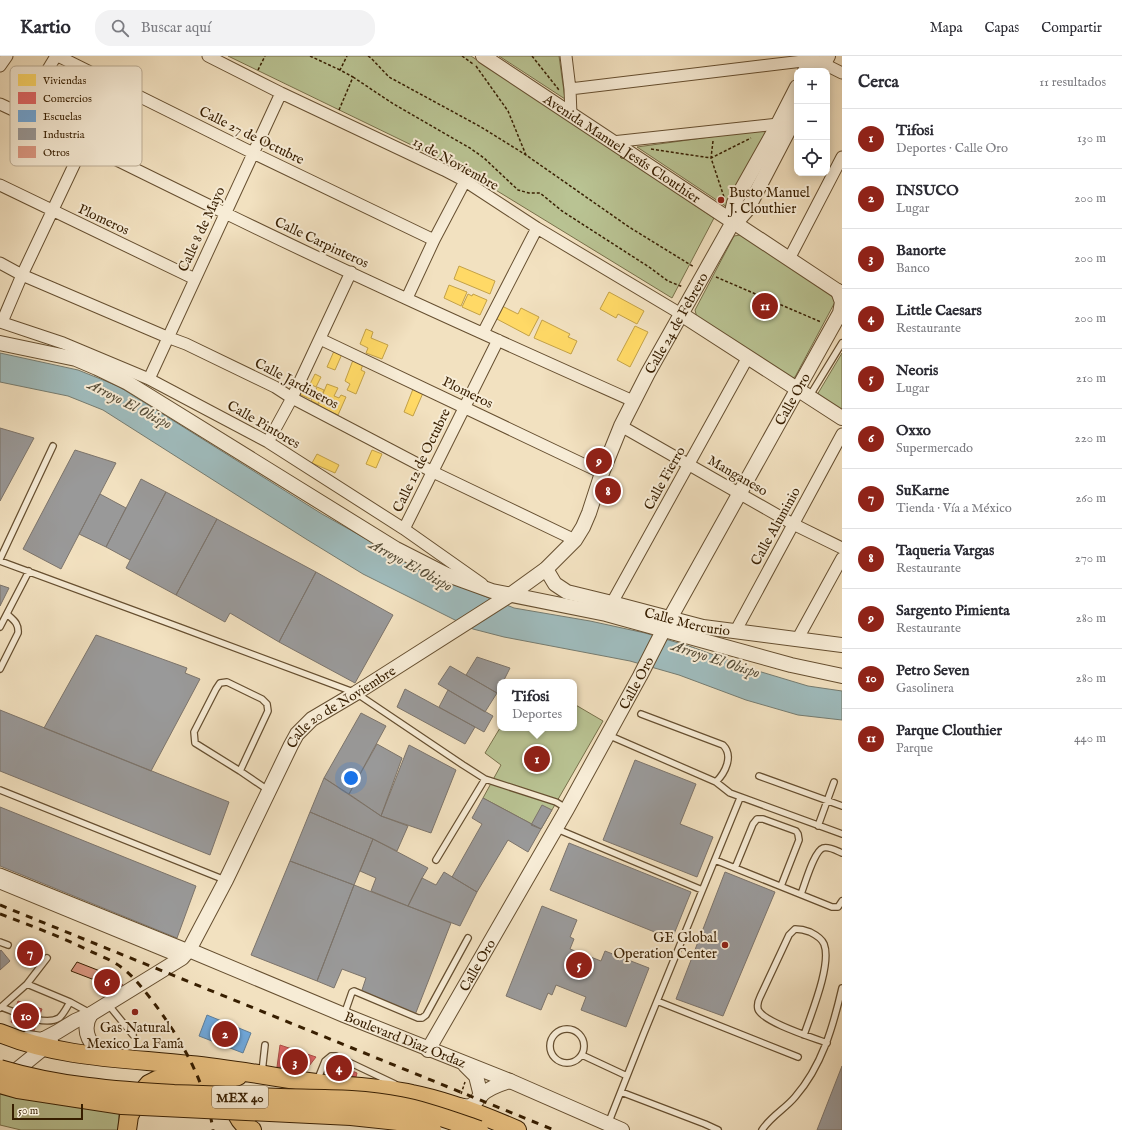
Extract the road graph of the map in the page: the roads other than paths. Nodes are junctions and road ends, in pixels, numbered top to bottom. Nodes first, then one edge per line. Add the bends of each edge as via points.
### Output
1 (7, 56) edge
2 (57, 56) edge
3 (208, 56) edge
4 (483, 56) edge
5 (566, 56) edge
6 (817, 63) edge
7 (0, 66) edge
8 (51, 66) edge
9 (77, 66) edge
10 (842, 73) edge
11 (570, 89) junction
12 (281, 93) junction
13 (794, 93) edge
14 (142, 98) edge
15 (0, 104) edge
16 (10, 109) edge
17 (571, 110) junction
18 (794, 120) edge
19 (778, 124) junction
20 (612, 142) junction
21 (253, 153) junction
22 (842, 157) edge
23 (74, 166) edge
24 (128, 166) edge
25 (465, 181) junction
26 (0, 185) edge
27 (53, 211) junction
28 (225, 214) junction
29 (730, 220) junction
30 (537, 228) junction
31 (434, 240) junction
32 (789, 259) junction
33 (0, 264) edge
34 (351, 272) junction
35 (22, 275) junction
36 (195, 278) junction
37 (841, 289) edge
38 (406, 298) junction
39 (841, 312) edge
40 (681, 314) junction
41 (1, 322) edge
42 (483, 333) junction
43 (167, 337) junction
44 (320, 339) junction
45 (498, 340) junction
46 (0, 343) edge
47 (842, 343) edge
48 (748, 357) junction
49 (149, 378) junction
50 (803, 393) junction
51 (292, 398) junction
52 (634, 401) junction
53 (464, 407) junction
54 (842, 418) edge
55 (621, 426) junction
56 (842, 434) edge
57 (268, 442) junction
58 (53, 446) dead end
59 (689, 464) junction
60 (433, 472) junction
61 (602, 473) junction
62 (740, 494) junction
63 (793, 524) junction
64 (404, 529) junction
65 (575, 540) junction
66 (842, 548) edge
67 (842, 558) edge
68 (0, 560) edge
69 (546, 569) junction
70 (29, 572) junction
71 (492, 591) junction
72 (510, 595) junction
73 (609, 608) junction
74 (7, 614) junction
75 (0, 627) edge
76 (665, 628) junction
77 (735, 632) junction
78 (701, 634) junction
79 (797, 640) junction
80 (842, 645) edge
81 (0, 669) edge
82 (842, 676) edge
83 (356, 693) junction
84 (641, 714) dead end
85 (608, 734) junction
86 (240, 771) junction
87 (759, 776) dead end
88 (485, 779) junction
89 (716, 782) junction
90 (834, 782) dead end
91 (0, 790) edge
92 (269, 791) junction
93 (740, 798) junction
94 (828, 801) junction
95 (842, 806) edge
96 (567, 809) junction
97 (818, 826) junction
98 (555, 828) junction
99 (842, 834) edge
100 (842, 853) edge
101 (436, 860) dead end
102 (715, 860) junction
103 (735, 868) junction
104 (0, 874) edge
105 (226, 880) junction
106 (0, 883) edge
107 (780, 886) junction
108 (702, 890) junction
109 (801, 894) junction
110 (842, 901) edge
111 (468, 938) dead end
112 (0, 942) edge
113 (8, 945) dead end
114 (185, 954) junction
115 (47, 958) dead end
116 (27, 984) junction
117 (842, 988) edge
118 (657, 1001) junction
119 (70, 1002) junction
120 (107, 1003) junction
121 (0, 1007) edge
122 (90, 1014) junction
123 (344, 1016) junction
124 (0, 1028) edge
125 (0, 1033) edge
126 (133, 1035) dead end
127 (804, 1035) junction
128 (827, 1043) junction
129 (265, 1045) dead end
130 (44, 1048) junction
131 (428, 1050) junction
132 (582, 1055) junction
133 (107, 1057) junction
134 (798, 1057) dead end
135 (460, 1061) junction
136 (0, 1069) edge
137 (259, 1074) junction
138 (627, 1076) junction
139 (510, 1081) junction
140 (316, 1083) junction
141 (0, 1084) edge
142 (621, 1092) junction
143 (412, 1094) junction
144 (481, 1096) junction
145 (457, 1101) junction
146 (608, 1124) junction
147 (127, 1130) edge
148 (252, 1130) edge
149 (432, 1130) edge
150 (479, 1130) edge
151 (517, 1130) edge
152 (622, 1130) edge
153 (718, 1130) edge
154 (762, 1130) edge

1 - 7 street
2 - 8 street
2 - 9 street, Calle 27 de Octubre
3 - 12 street, 13 de Noviembre
4 - 17 street, Avenida Manuel Jesús Clouthier
5 - 11 street
6 - 10 street
6 - 11 street
11 - 17 street
12 - 21 street, Calle 8 de Mayo
12 - 25 street, 13 de Noviembre
13 - 19 street
14 - 21 street, Calle 27 de Octubre
15 - 16 street, Calle Carpinteros
17 - 20 street, Avenida Manuel Jesús Clouthier
18 - 29 street via 746,210 740,218
19 - 20 street
19 - 29 street via 734,203
20 - 29 street, Avenida Manuel Jesús Clouthier
21 - 28 street, Calle 8 de Mayo
21 - 31 street, Calle 27 de Octubre
22 - 32 street
23 - 27 street
24 - 28 street, Calle Carpinteros
25 - 30 street, 13 de Noviembre
25 - 31 street
26 - 27 street, Plomeros
27 - 35 street
27 - 36 street, Plomeros
28 - 34 street, Calle Carpinteros
28 - 36 street, Calle 8 de Mayo
29 - 32 street, Avenida Manuel Jesús Clouthier
29 - 40 street, Calle 24 de Febrero
30 - 40 street, 13 de Noviembre
30 - 42 street
31 - 38 street
32 - 37 street, Avenida Manuel Jesús Clouthier
33 - 35 street, Calle Jardineros
34 - 38 street, Calle Carpinteros
34 - 44 street
35 - 41 street
35 - 43 street, Calle Jardineros
36 - 43 street, Calle 8 de Mayo
37 - 39 street
38 - 42 street, Calle Carpinteros
39 - 50 street, Calle Oro
40 - 48 street
40 - 52 street, Calle 24 de Febrero
41 - 49 street, Calle Pintores via 63,343
42 - 45 street, Calle Carpinteros
43 - 49 street, Calle 8 de Mayo
43 - 51 street, Calle Jardineros via 262,380
44 - 51 street
44 - 53 street, Plomeros
45 - 52 street, Calle Carpinteros
45 - 53 street, Calle 12 de Octubre
46 - 71 street via 76,359 128,383 396,548 445,574
47 - 50 lane
48 - 50 street
48 - 59 street, Calle Fierro
49 - 57 street, Calle Pintores
50 - 54 street
50 - 62 street, Calle Oro
51 - 57 street
51 - 60 street, Calle Jardineros
52 - 55 street, Calle 24 de Febrero
53 - 60 street, Calle 12 de Octubre
53 - 61 street, Plomeros
55 - 59 street, Manganeso
55 - 61 street, Calle 20 de Noviembre
56 - 63 street, Calle Aluminio
57 - 64 street, Calle Pintores
58 - 68 lane
59 - 62 street, Manganeso
59 - 73 street, Calle Fierro
60 - 64 street, Calle 12 de Octubre
60 - 65 street, Calle Jardineros
61 - 65 street, Calle 20 de Noviembre via 584,527
62 - 63 street, Manganeso
62 - 76 street, Calle Oro
63 - 66 street, Manganeso
63 - 77 street, Calle Aluminio
64 - 71 street, Calle Pintores
65 - 69 street, Calle 20 de Noviembre
67 - 79 street
68 - 70 lane
69 - 72 street, Calle 20 de Noviembre
69 - 73 street, Calle Mercurio via 554,584 567,592
70 - 74 lane
70 - 83 lane
71 - 72 street
72 - 73 street
72 - 83 street, Calle 20 de Noviembre
73 - 76 street, Calle Mercurio
74 - 75 lane
74 - 81 lane via 19,628
76 - 78 street, Calle Mercurio
76 - 85 street, Calle Oro
77 - 78 street, Calle Mercurio
77 - 79 street, Calle Mercurio
78 - 82 street via 791,665
79 - 80 street, Calle Mercurio
83 - 88 lane
83 - 92 street, Calle 20 de Noviembre via 304,726 297,734
84 - 89 lane via 723,745 728,752 728,758 725,769
85 - 89 lane
85 - 96 street, Calle Oro
86 - 86 lane via 195,743 194,732 220,683 228,682 262,698 267,704 268,711
86 - 92 lane
87 - 94 lane
88 - 96 lane via 556,802
88 - 101 lane
89 - 93 lane
90 - 94 lane
91 - 105 lane
92 - 105 street, Calle 20 de Noviembre
93 - 97 lane
93 - 102 lane
94 - 95 lane
94 - 97 lane
96 - 98 street, Calle Oro
97 - 99 lane
98 - 108 lane
98 - 131 street, Calle Oro
100 - 109 lane via 832,848 818,852
102 - 103 lane
102 - 108 lane
103 - 107 lane
103 - 107 lane via 752,824 757,819 763,818 796,831 799,840
104 - 114 street
105 - 114 street, Calle 20 de Noviembre
106 - 114 street
107 - 109 lane
108 - 118 lane
109 - 110 lane via 834,908
111 - 123 lane via 422,1018 354,991
112 - 113 lane
114 - 120 street
114 - 123 street, Boulevard Diaz Ordaz
115 - 116 lane
116 - 119 lane
116 - 121 lane
117 - 128 lane
118 - 134 lane
118 - 138 lane
119 - 121 lane via 60,1017 51,1021 43,1021
119 - 122 lane
120 - 122 street
120 - 126 lane
122 - 124 street via 42,1040 24,1037
122 - 130 street
122 - 133 street via 87,1034 91,1044
123 - 131 street, Boulevard Diaz Ordaz
125 - 130 main road
127 - 127 lane via 762,1014 757,1006 789,935 796,929 814,934 821,939 826,951 820,990
127 - 128 lane
128 - 154 lane via 800,1091
129 - 137 lane
130 - 133 main road
130 - 141 street
131 - 135 street, Boulevard Diaz Ordaz
132 - 132 lane via 583,1040 576,1032 560,1031 552,1038 551,1053 558,1061 574,1062
132 - 138 lane
133 - 137 main road
135 - 139 street, Boulevard Diaz Ordaz
135 - 144 street via 474,1072
136 - 150 main road, MEX 40, bridge via 80,1087 122,1091 380,1103 420,1110
137 - 140 main road
137 - 147 main road via 223,1080 158,1080 149,1084 139,1096 129,1116
137 - 148 main road via 242,1084 235,1098 234,1106 238,1117
138 - 142 lane
139 - 144 street
139 - 146 street, Boulevard Diaz Ordaz
140 - 143 main road
140 - 143 lane via 325,1061 336,1056
141 - 149 main road, MEX 40, bridge via 122,1105 351,1116 398,1122
142 - 146 lane
142 - 153 lane
143 - 145 main road
144 - 145 street via 477,1102 469,1106
145 - 151 main road
146 - 152 street, Boulevard Diaz Ordaz

